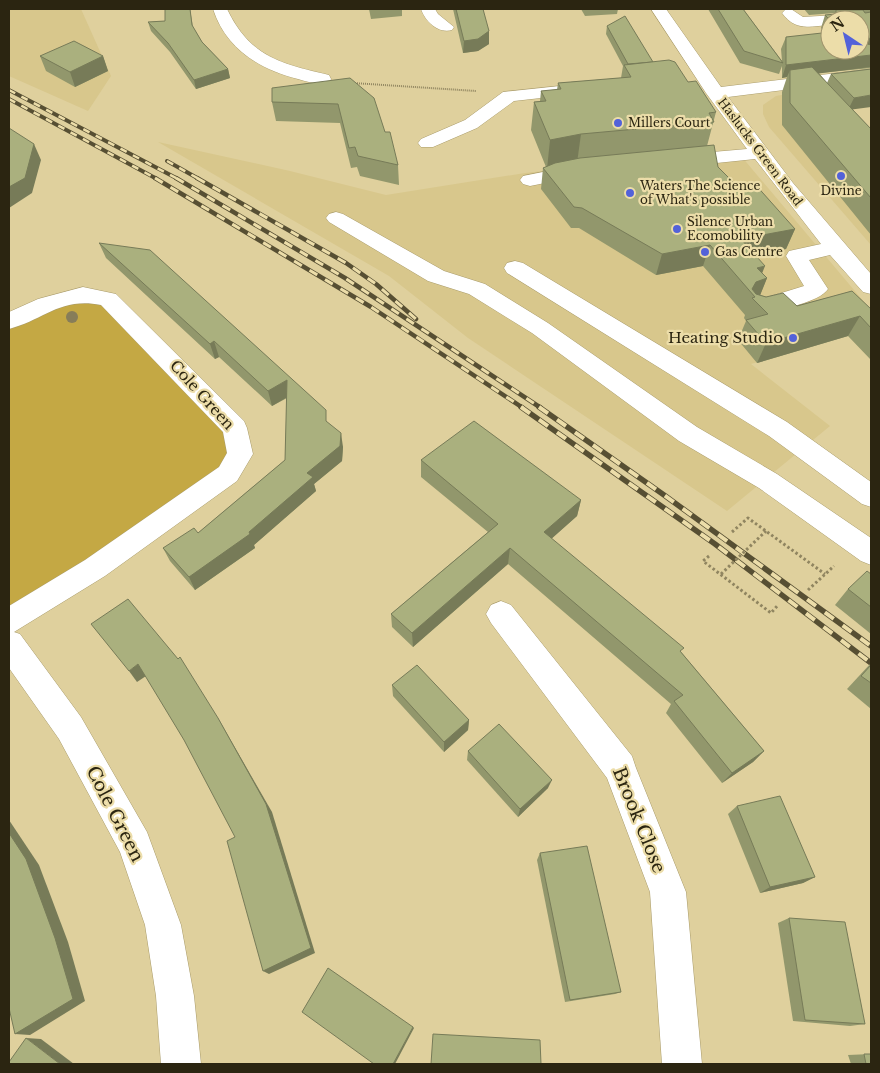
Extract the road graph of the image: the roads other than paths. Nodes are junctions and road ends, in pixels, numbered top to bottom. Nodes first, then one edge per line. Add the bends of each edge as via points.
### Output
1 (220, 9) edge
2 (428, 9) edge
3 (659, 9) edge
4 (790, 13) dead end
5 (871, 18) edge
6 (446, 27) dead end
7 (871, 74) edge
8 (323, 79) edge
9 (686, 80) edge
10 (810, 82) junction
11 (710, 86) junction
12 (599, 88) edge
13 (822, 95) edge
14 (427, 142) dead end
15 (759, 153) junction
16 (661, 162) edge
17 (596, 169) edge
18 (530, 180) dead end
19 (336, 218) dead end
20 (835, 246) junction
21 (515, 268) dead end
22 (871, 287) edge
23 (756, 308) edge
24 (9, 321) edge
25 (871, 496) edge
26 (871, 553) edge
27 (501, 614) dead end
28 (9, 621) edge
29 (9, 644) edge
30 (181, 1064) edge
31 (682, 1064) edge

1 - 8 street via 233,37 255,57
2 - 6 street via 431,16
3 - 11 street, Haslucks Green Road
4 - 5 street via 800,22
7 - 10 street
9 - 11 street
10 - 11 street
10 - 13 street
11 - 15 street, Haslucks Green Road
12 - 14 street via 509,96 471,124
15 - 16 street
15 - 20 street, Haslucks Green Road
17 - 18 street
19 - 26 street via 436,276 477,289 540,328 688,434 768,480
20 - 22 street, Haslucks Green Road
20 - 23 street via 796,256 817,289
21 - 25 street via 778,429
24 - 28 street, Cole Green via 46,304 84,294 108,299 235,428 240,454 228,474 95,568
27 - 31 street, Brook Close via 620,768 668,892
29 - 30 street, Cole Green via 70,728 135,844 163,925 175,996

